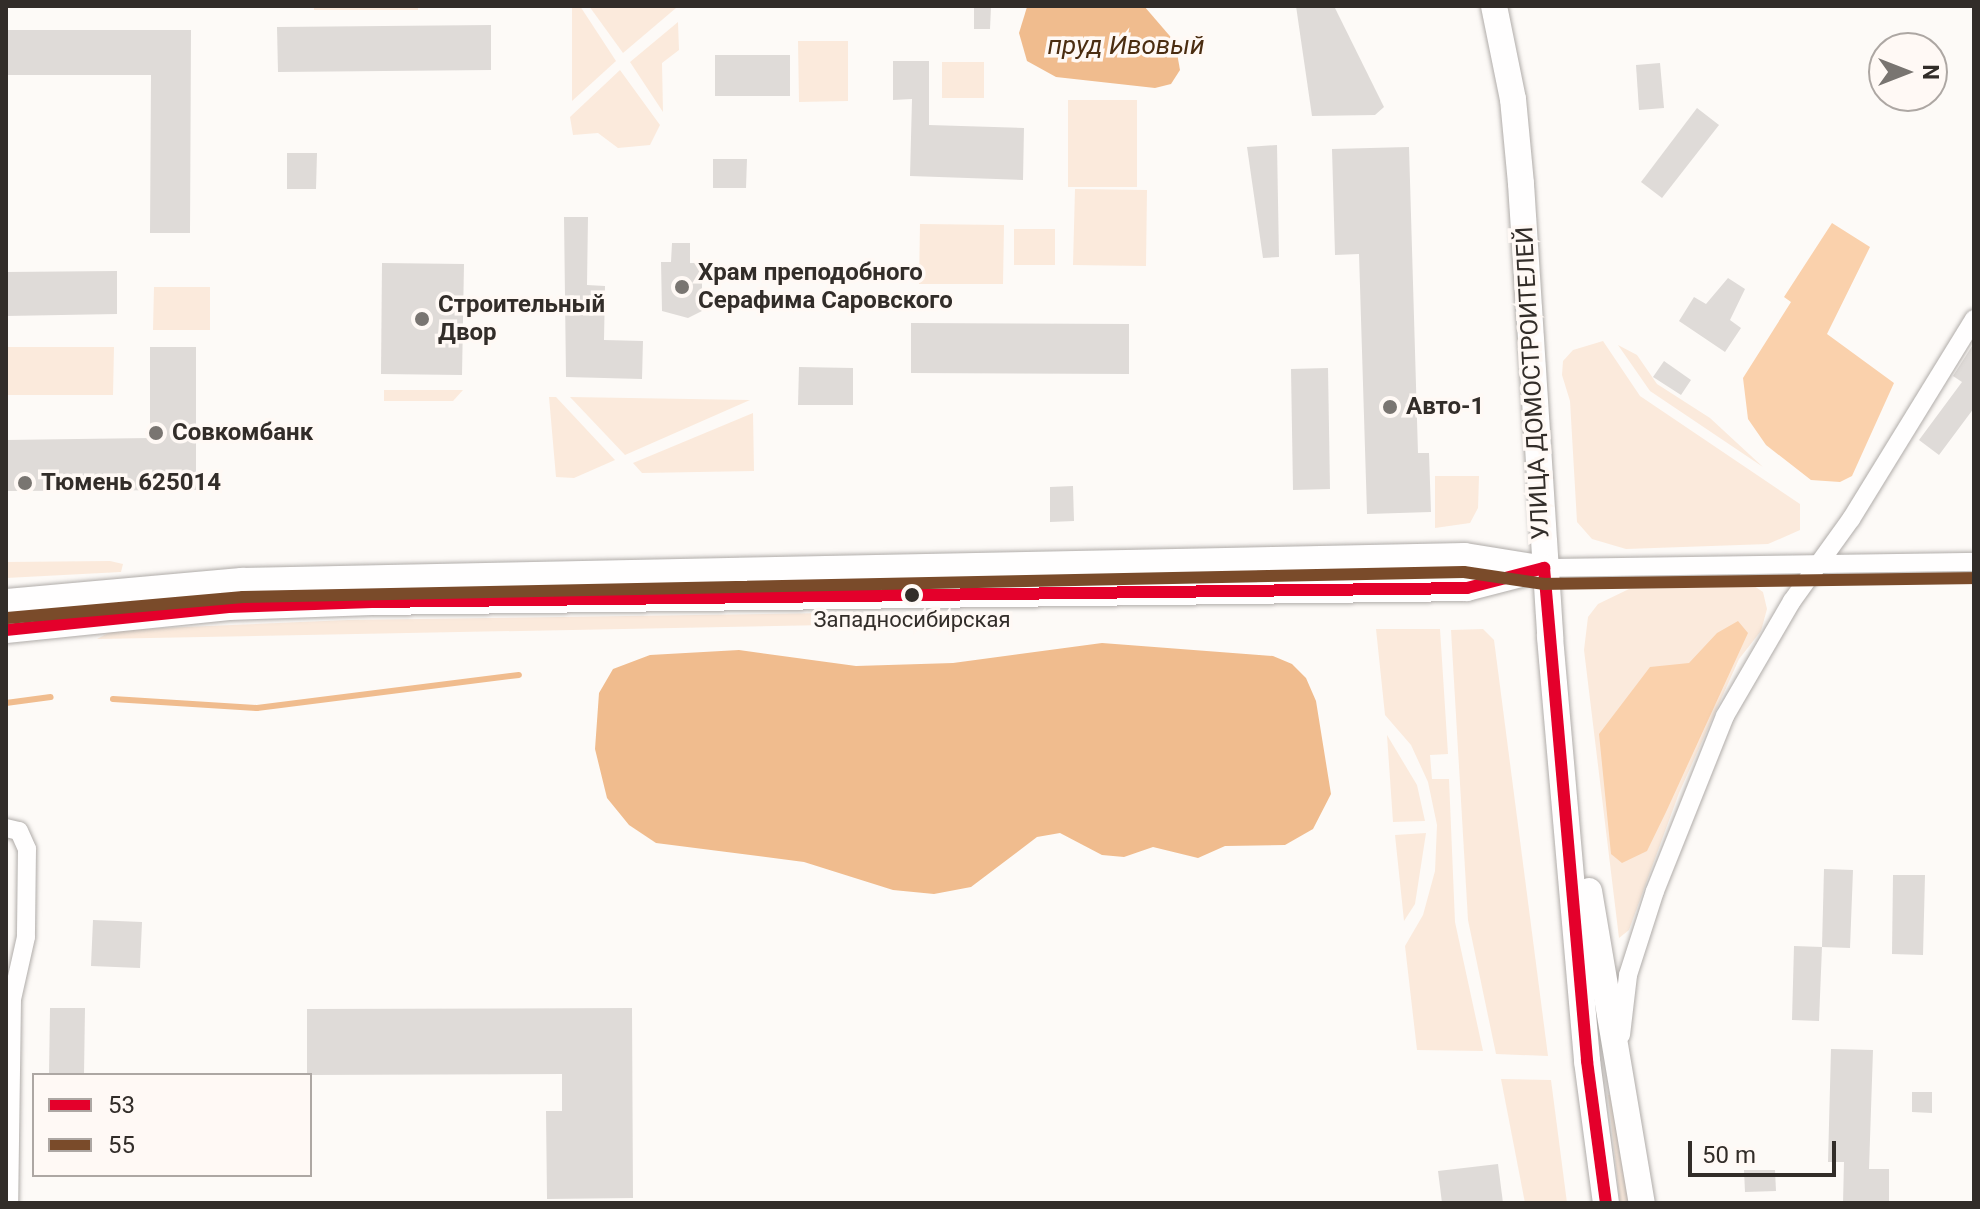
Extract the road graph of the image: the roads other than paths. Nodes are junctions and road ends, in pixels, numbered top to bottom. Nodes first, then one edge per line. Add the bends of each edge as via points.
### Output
1 (1494, 6) edge
2 (1974, 319) edge
3 (1821, 562) junction
4 (1974, 562) edge
5 (1544, 568) junction
6 (6, 602) edge
7 (6, 630) edge
8 (1564, 761) junction
9 (6, 828) edge
10 (1619, 1054) junction
11 (9, 1203) edge
12 (1606, 1203) edge
13 (1642, 1203) edge

1 - 5 main road, УЛИЦА ДОМОСТРОИТЕЛЕЙ via 1513,99 1520,170
2 - 3 street
3 - 4 street
3 - 5 street
3 - 10 street via 1725,716 1655,891 1628,975
5 - 6 main road via 1465,556 242,581
5 - 7 main road via 1467,588 372,602 229,607
5 - 8 main road, УЛИЦА ДОМОСТРОИТЕЛЕЙ
8 - 10 main road, УЛИЦА ДОМОСТРОИТЕЛЕЙ
8 - 12 main road, УЛИЦА ДОМОСТРОИТЕЛЕЙ via 1587,1061
9 - 11 street via 19,831 27,849 26,937 12,999
10 - 13 main road, УЛИЦА ДОМОСТРОИТЕЛЕЙ

